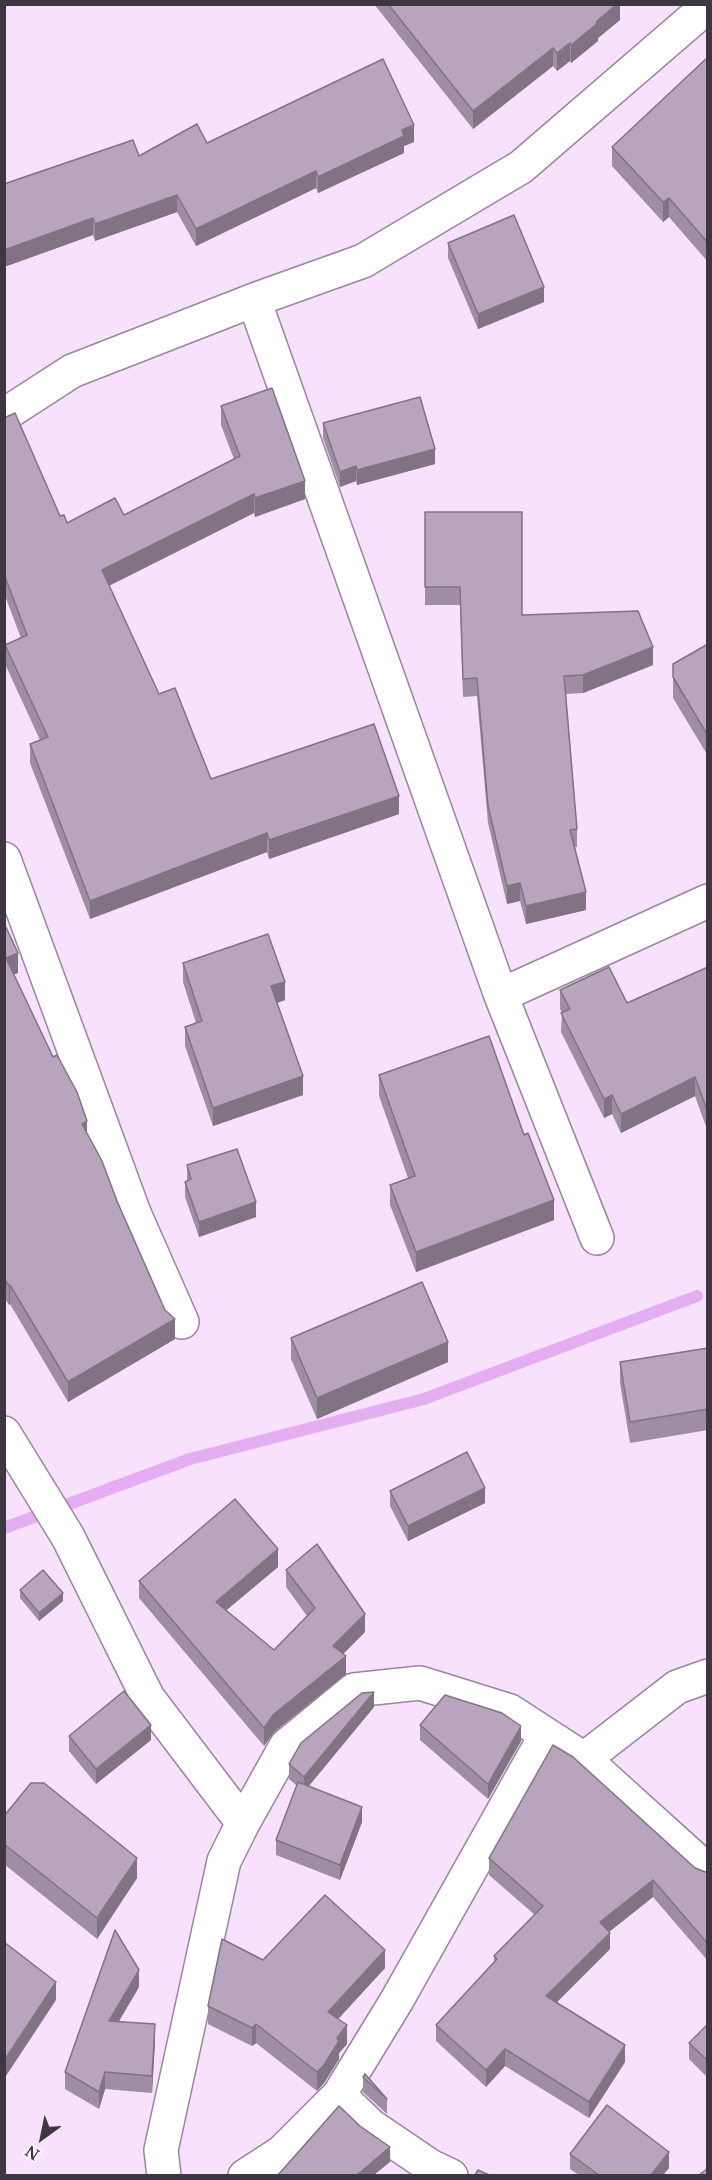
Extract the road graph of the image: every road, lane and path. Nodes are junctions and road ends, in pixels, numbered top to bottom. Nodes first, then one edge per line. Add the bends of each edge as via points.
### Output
1 (706, 11) edge
2 (254, 300) junction
3 (4, 415) edge
4 (4, 859) edge
5 (708, 902) edge
6 (500, 993) junction
7 (597, 1238) dead end
8 (182, 1322) dead end
9 (4, 1433) edge
10 (708, 1676) edge
11 (546, 1735) junction
12 (584, 1759) junction
13 (243, 1823) junction
14 (708, 1871) edge
15 (339, 2095) junction
16 (164, 2175) edge
17 (244, 2175) edge
18 (451, 2175) edge

1 - 2 street via 521,167 363,261
2 - 3 street via 72,371
2 - 6 street
4 - 8 street via 134,1212
5 - 6 street
6 - 7 street
9 - 13 street via 68,1537 148,1698
10 - 12 street via 677,1688
11 - 12 street
11 - 13 street via 510,1711 420,1683 354,1690 286,1746
11 - 15 street
12 - 14 street
13 - 16 street via 224,1861 161,2150
15 - 17 street via 282,2152
15 - 18 street via 371,2126 430,2166

